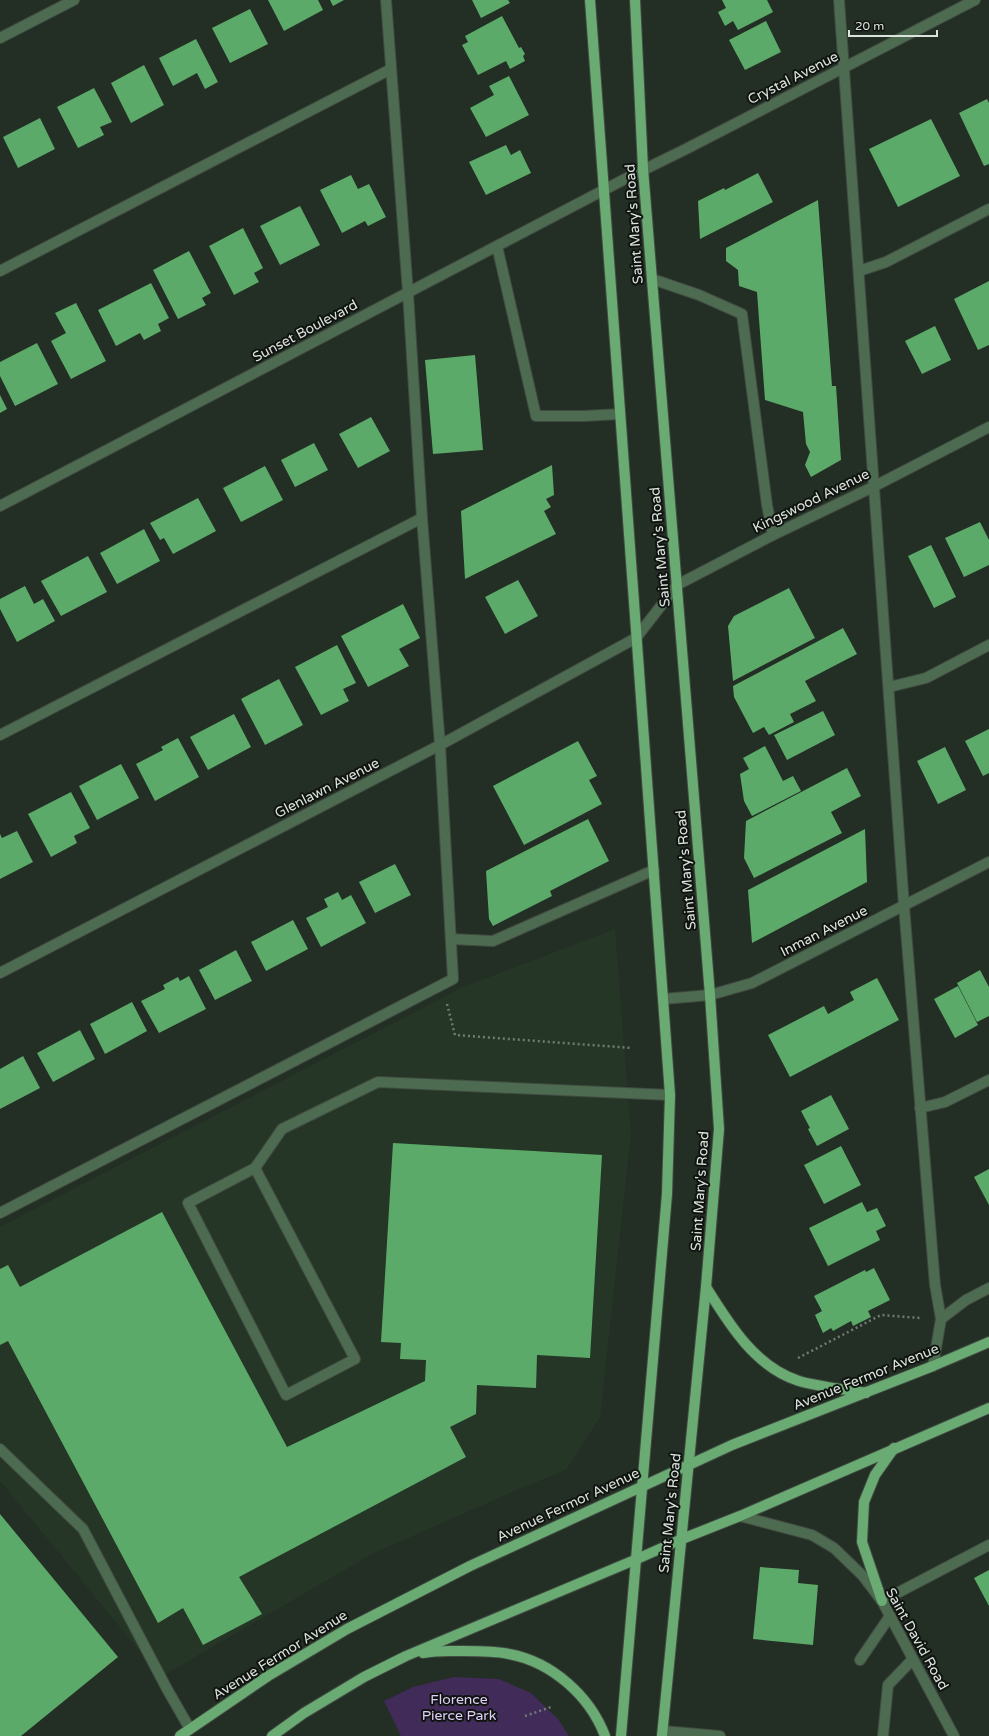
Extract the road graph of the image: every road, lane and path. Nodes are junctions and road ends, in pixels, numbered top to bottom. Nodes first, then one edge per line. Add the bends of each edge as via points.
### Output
1 (74, 0) edge
2 (386, 0) edge
3 (590, 0) edge
4 (635, 0) edge
5 (839, 0) edge
6 (975, 0) edge
7 (0, 38) edge
8 (844, 68) junction
9 (391, 69) junction
10 (643, 169) junction
11 (623, 180) joint
12 (604, 190) junction
13 (989, 209) edge
14 (497, 246) junction
15 (0, 271) edge
16 (859, 271) junction
17 (652, 280) junction
18 (408, 293) junction
19 (620, 414) junction
20 (989, 427) edge
21 (875, 486) junction
22 (0, 506) edge
23 (422, 518) junction
24 (773, 535) junction
25 (677, 585) junction
26 (655, 614) joint
27 (636, 638) junction
28 (989, 645) edge
29 (889, 687) junction
30 (0, 735) edge
31 (440, 744) junction
32 (989, 862) edge
33 (654, 870) junction
34 (904, 906) junction
35 (451, 939) junction
36 (0, 973) edge
37 (442, 984) junction
38 (710, 996) junction
39 (663, 999) junction
40 (632, 1048) dead end
41 (989, 1080) edge
42 (670, 1095) junction
43 (920, 1108) junction
44 (255, 1168) junction
45 (0, 1213) edge
46 (706, 1287) junction
47 (989, 1288) edge
48 (941, 1319) junction
49 (989, 1342) edge
50 (797, 1359) dead end
51 (933, 1366) junction
52 (866, 1393) junction
53 (989, 1408) edge
54 (894, 1448) junction
55 (0, 1449) edge
56 (689, 1464) junction
57 (642, 1487) junction
58 (740, 1516) junction
59 (682, 1539) junction
60 (989, 1545) edge
61 (637, 1559) junction
62 (882, 1601) junction
63 (890, 1616) junction
64 (406, 1656) junction
65 (913, 1659) junction
66 (860, 1660) dead end
67 (551, 1708) dead end
68 (525, 1716) dead end
69 (190, 1729) junction
70 (662, 1734) edge
71 (180, 1736) edge
72 (272, 1736) edge
73 (605, 1736) edge
74 (621, 1736) edge
75 (720, 1736) edge
76 (883, 1736) edge
77 (954, 1736) edge

1 - 7 street
2 - 9 street
3 - 12 main road, Saint Mary's Road
4 - 10 main road, Saint Mary's Road
5 - 8 street
6 - 8 street, Crystal Avenue
8 - 10 street, Crystal Avenue
8 - 16 street
9 - 15 street
9 - 18 street
10 - 11 street, Crystal Avenue
10 - 17 main road, Saint Mary's Road
11 - 12 street, Sunset Boulevard
12 - 14 street, Sunset Boulevard
12 - 19 main road, Saint Mary's Road
13 - 16 street via 886,262
14 - 18 street, Sunset Boulevard
14 - 19 street via 536,416
16 - 21 street
17 - 24 street via 699,295 742,314
17 - 25 main road, Saint Mary's Road
18 - 22 street, Sunset Boulevard
18 - 23 street
19 - 27 main road, Saint Mary's Road
20 - 21 street, Kingswood Avenue
21 - 24 street, Kingswood Avenue
21 - 29 street
23 - 30 street
23 - 31 street
24 - 25 street, Kingswood Avenue
25 - 26 street, Kingswood Avenue
25 - 38 main road, Saint Mary's Road
26 - 27 street, Glenlawn Avenue
27 - 31 street, Glenlawn Avenue
27 - 33 main road, Saint Mary's Road
28 - 29 street via 926,678
29 - 34 street
31 - 35 street
31 - 36 street, Glenlawn Avenue
32 - 34 street, Inman Avenue
33 - 35 street via 493,941
33 - 39 main road, Saint Mary's Road
34 - 38 street, Inman Avenue via 752,983
34 - 43 street
35 - 37 street via 452,979
37 - 40 path via 455,1035
37 - 45 street
38 - 39 street, Inman Avenue
38 - 46 main road, Saint Mary's Road via 719,1129
39 - 42 main road, Saint Mary's Road
41 - 43 street via 945,1102
42 - 44 street via 378,1082 282,1129
42 - 57 main road, Saint Mary's Road via 667,1194
43 - 48 street via 934,1285
44 - 44 street via 355,1359 286,1395 188,1203
46 - 52 main road via 752,1351 782,1373 800,1381
46 - 56 main road, Saint Mary's Road
47 - 48 street via 966,1300
48 - 50 path via 881,1315
48 - 51 street
49 - 51 main road, Avenue Fermor Avenue
51 - 52 main road, Avenue Fermor Avenue
52 - 56 main road, Avenue Fermor Avenue
53 - 54 main road
54 - 58 main road
54 - 62 main road via 875,1475 864,1502 862,1542
55 - 69 street via 84,1529 166,1689
56 - 57 main road, Avenue Fermor Avenue
56 - 59 main road, Saint Mary's Road
57 - 61 main road, Saint Mary's Road
57 - 69 main road, Avenue Fermor Avenue via 470,1566 347,1629 268,1676
58 - 59 main road
58 - 62 street, Saint David Road via 812,1535 834,1548 863,1576
59 - 61 main road
59 - 70 main road, Saint Mary's Road
60 - 62 street
61 - 64 main road
61 - 74 main road, Saint Mary's Road
62 - 63 street, Saint David Road
63 - 65 street, Saint David Road
63 - 66 street
64 - 72 main road via 364,1677 304,1713
64 - 73 main road via 432,1651 470,1651 510,1654 536,1663 558,1675 577,1692 596,1714
65 - 76 street via 888,1685
65 - 77 street, Saint David Road
67 - 68 path
69 - 71 main road, Avenue Fermor Avenue
70 - 75 street

